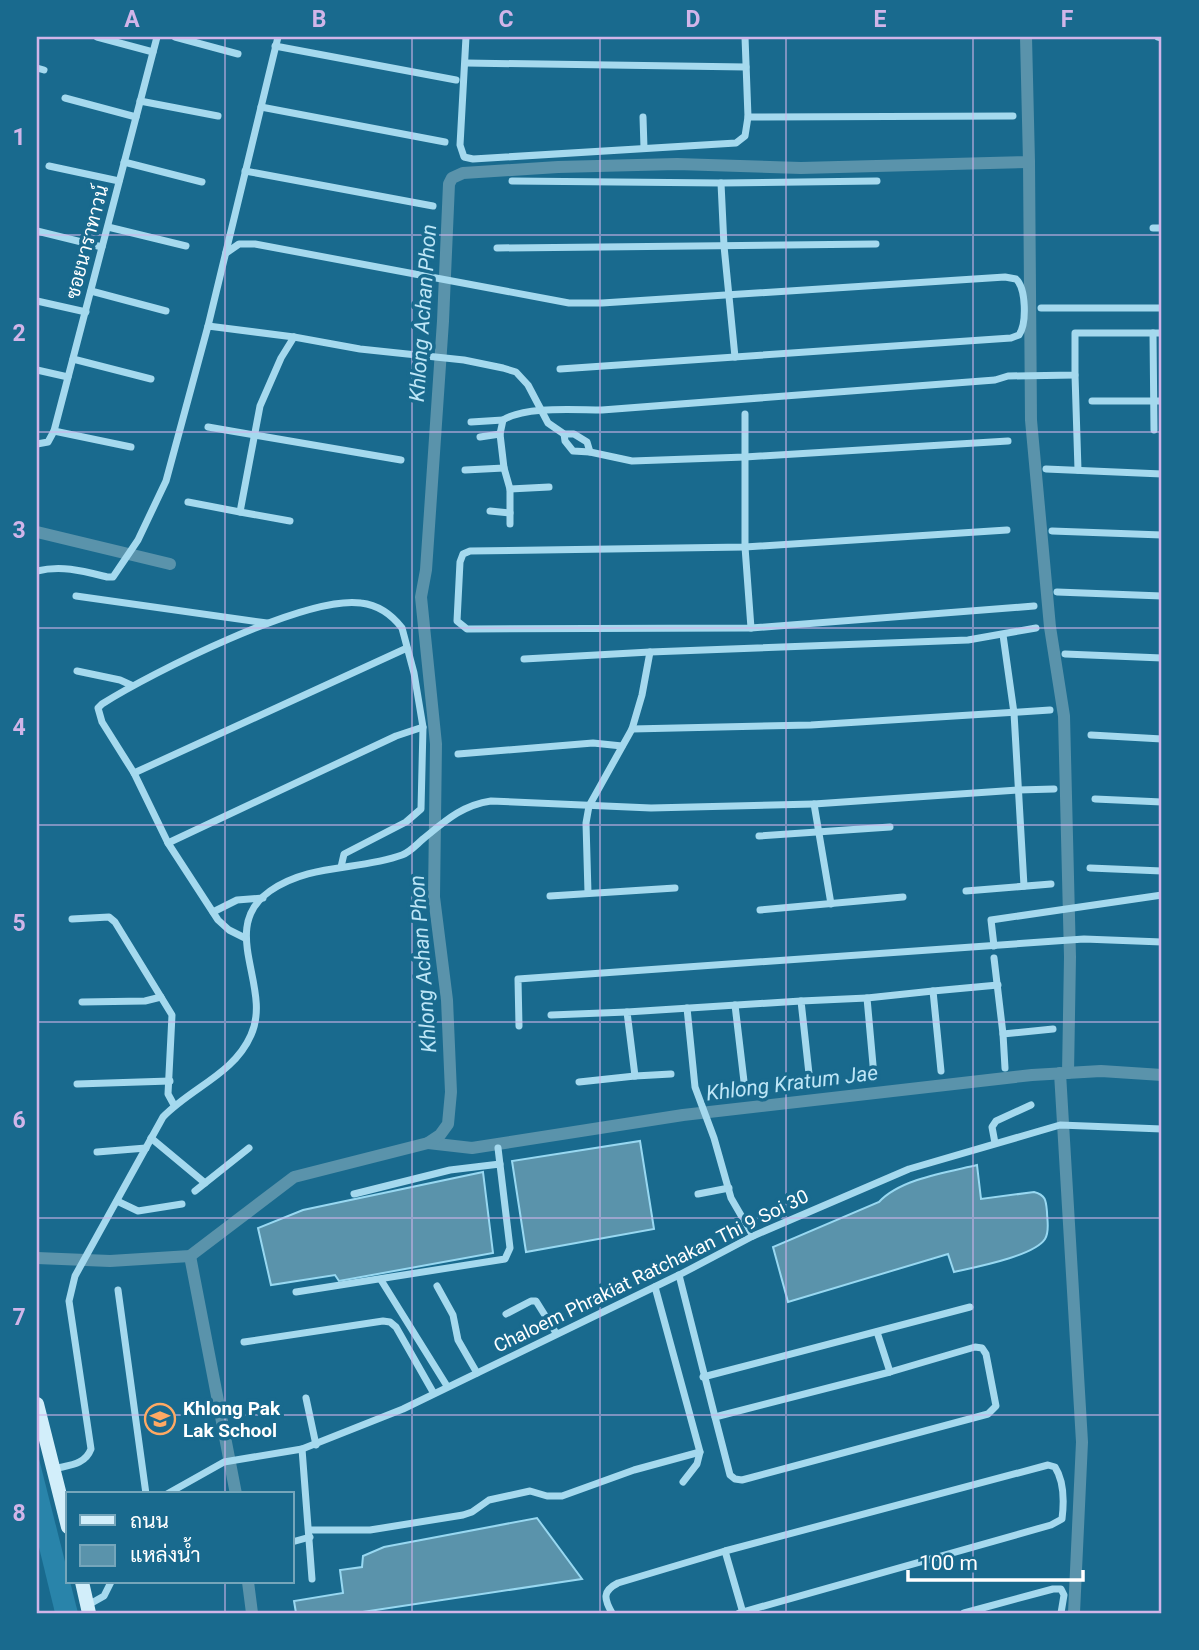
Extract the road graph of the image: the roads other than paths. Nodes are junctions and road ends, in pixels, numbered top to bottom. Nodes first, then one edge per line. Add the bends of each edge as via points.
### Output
1 (97, 37) edge
2 (157, 37) edge
3 (175, 37) edge
4 (278, 37) edge
5 (466, 37) edge
6 (745, 37) edge
7 (275, 46) junction
8 (153, 52) junction
9 (238, 54) dead end
10 (466, 63) junction
11 (746, 67) junction
12 (456, 80) dead end
13 (65, 98) dead end
14 (140, 101) junction
15 (261, 107) junction
16 (1013, 116) dead end
17 (136, 117) junction
18 (218, 117) dead end
19 (643, 117) dead end
20 (748, 117) junction
21 (444, 142) dead end
22 (643, 148) junction
23 (124, 162) junction
24 (49, 166) dead end
25 (246, 170) junction
26 (120, 181) junction
27 (512, 181) dead end
28 (877, 181) dead end
29 (202, 182) dead end
30 (721, 183) junction
31 (433, 206) dead end
32 (107, 227) junction
33 (1153, 228) dead end
34 (1162, 228) edge
35 (37, 231) edge
36 (876, 244) dead end
37 (186, 246) dead end
38 (724, 246) junction
39 (102, 247) junction
40 (497, 248) dead end
41 (226, 253) junction
42 (91, 291) junction
43 (729, 293) junction
44 (37, 300) edge
45 (1041, 308) dead end
46 (1162, 308) edge
47 (166, 311) dead end
48 (86, 312) junction
49 (208, 326) junction
50 (1162, 332) edge
51 (1153, 333) junction
52 (294, 337) junction
53 (735, 357) junction
54 (73, 359) junction
55 (560, 369) dead end
56 (37, 370) edge
57 (1075, 375) junction
58 (68, 377) junction
59 (151, 379) dead end
60 (1091, 401) dead end
61 (1158, 401) edge
62 (541, 411) junction
63 (745, 414) dead end
64 (503, 420) junction
65 (471, 422) dead end
66 (208, 427) dead end
67 (1154, 430) dead end
68 (54, 431) junction
69 (500, 434) junction
70 (564, 434) junction
71 (255, 436) junction
72 (480, 437) dead end
73 (1008, 440) dead end
74 (37, 444) edge
75 (131, 447) dead end
76 (590, 452) junction
77 (745, 457) junction
78 (401, 460) dead end
79 (504, 468) junction
80 (1046, 469) dead end
81 (465, 470) dead end
82 (1078, 470) junction
83 (1162, 474) edge
84 (549, 487) dead end
85 (510, 489) junction
86 (188, 502) dead end
87 (490, 511) dead end
88 (240, 512) junction
89 (510, 513) junction
90 (290, 521) dead end
91 (510, 524) dead end
92 (1007, 530) dead end
93 (1052, 531) dead end
94 (1162, 535) edge
95 (745, 547) junction
96 (37, 570) edge
97 (1057, 592) dead end
98 (76, 596) dead end
99 (1162, 596) edge
100 (1034, 606) dead end
101 (267, 623) junction
102 (751, 628) junction
103 (1036, 628) dead end
104 (1003, 635) junction
105 (407, 648) junction
106 (650, 652) junction
107 (1065, 654) dead end
108 (1162, 658) edge
109 (524, 659) dead end
110 (77, 671) dead end
111 (131, 685) junction
112 (1050, 710) dead end
113 (1014, 713) junction
114 (423, 727) junction
115 (632, 729) junction
116 (1091, 735) dead end
117 (1162, 739) edge
118 (622, 746) junction
119 (458, 754) dead end
120 (134, 773) junction
121 (1054, 789) dead end
122 (1018, 790) junction
123 (1095, 799) dead end
124 (1162, 802) edge
125 (814, 804) junction
126 (589, 806) junction
127 (890, 827) dead end
128 (818, 832) junction
129 (759, 836) dead end
130 (168, 843) junction
131 (341, 867) junction
132 (1090, 868) dead end
133 (1162, 871) edge
134 (1051, 884) dead end
135 (1024, 886) junction
136 (675, 888) dead end
137 (965, 891) dead end
138 (588, 893) junction
139 (1162, 895) edge
140 (550, 896) dead end
141 (903, 897) dead end
142 (263, 898) junction
143 (831, 904) junction
144 (760, 910) dead end
145 (213, 912) junction
146 (72, 919) dead end
147 (245, 938) junction
148 (1162, 942) edge
149 (994, 946) junction
150 (994, 958) dead end
151 (998, 985) junction
152 (933, 991) junction
153 (161, 997) junction
154 (867, 998) junction
155 (801, 1001) junction
156 (82, 1002) dead end
157 (735, 1005) junction
158 (687, 1008) junction
159 (627, 1012) junction
160 (551, 1015) dead end
161 (519, 1026) dead end
162 (1053, 1029) dead end
163 (1003, 1034) junction
164 (1005, 1068) dead end
165 (941, 1071) dead end
166 (671, 1074) dead end
167 (635, 1076) junction
168 (874, 1076) dead end
169 (170, 1080) junction
170 (579, 1082) dead end
171 (810, 1083) dead end
172 (76, 1084) dead end
173 (745, 1090) dead end
174 (174, 1105) junction
175 (1031, 1105) dead end
176 (1162, 1129) edge
177 (151, 1138) junction
178 (995, 1143) junction
179 (146, 1148) junction
180 (498, 1148) dead end
181 (249, 1149) dead end
182 (97, 1152) dead end
183 (500, 1164) junction
184 (205, 1183) junction
185 (729, 1188) junction
186 (195, 1191) dead end
187 (354, 1194) dead end
188 (698, 1194) dead end
189 (117, 1201) junction
190 (182, 1204) dead end
191 (753, 1236) junction
192 (679, 1275) junction
193 (381, 1280) junction
194 (437, 1286) dead end
195 (655, 1287) junction
196 (118, 1290) dead end
197 (296, 1292) dead end
198 (970, 1307) dead end
199 (506, 1314) dead end
200 (877, 1332) junction
201 (556, 1333) junction
202 (244, 1342) dead end
203 (890, 1372) junction
204 (477, 1373) junction
205 (703, 1377) junction
206 (447, 1386) junction
207 (433, 1392) junction
208 (306, 1398) dead end
209 (37, 1404) edge
210 (715, 1417) junction
211 (316, 1445) junction
212 (303, 1449) junction
213 (700, 1452) junction
214 (54, 1469) junction
215 (683, 1482) dead end
216 (146, 1492) edge
217 (171, 1492) edge
218 (66, 1519) edge
219 (309, 1534) junction
220 (294, 1541) edge
221 (725, 1551) junction
222 (312, 1579) dead end
223 (82, 1584) edge
224 (110, 1584) edge
225 (88, 1609) edge
226 (612, 1613) edge
227 (741, 1613) edge
228 (964, 1613) edge
229 (1061, 1613) edge

1 - 8 street
2 - 8 street, ซอยนาราทาวน์
3 - 9 street
4 - 7 street
5 - 10 street
6 - 11 street
7 - 12 street
7 - 15 street
8 - 14 street, ซอยนาราทาวน์
10 - 11 street
10 - 22 street via 460,145 464,157
11 - 20 street
13 - 17 street
14 - 17 street, ซอยนาราทาวน์
14 - 18 street
15 - 21 street
15 - 25 street
16 - 20 street
17 - 23 street, ซอยนาราทาวน์
19 - 22 street
20 - 22 street via 745,136 736,144
23 - 26 street, ซอยนาราทาวน์
23 - 29 street
24 - 26 street
25 - 31 street
25 - 41 street
26 - 32 street, ซอยนาราทาวน์
27 - 30 street
28 - 30 street
30 - 38 street
32 - 37 street
32 - 39 street, ซอยนาราทาวน์
33 - 34 street
35 - 39 street
36 - 38 street
38 - 40 street
38 - 43 street
39 - 42 street, ซอยนาราทาวน์
41 - 43 street via 239,244 255,244 569,303
41 - 49 street
42 - 47 street
42 - 48 street, ซอยนาราทาวน์
43 - 53 street
43 - 53 street via 1005,277 1016,279 1021,287 1023,327 1015,337
44 - 48 street
45 - 46 street
48 - 54 street, ซอยนาราทาวน์
49 - 52 street
49 - 96 street via 166,481 118,572 107,577 70,568
50 - 51 street
51 - 57 street via 1075,332
51 - 61 street
52 - 62 street via 464,360 516,372
52 - 71 street via 260,406
53 - 55 street
54 - 58 street, ซอยนาราทาวน์
54 - 59 street
56 - 58 street
57 - 62 street via 1008,376 602,410
57 - 82 street
58 - 68 street, ซอยนาราทาวน์
60 - 61 street
61 - 67 street
62 - 64 street
62 - 70 street via 548,423
63 - 77 street
64 - 65 street
64 - 69 street
66 - 71 street
68 - 74 street via 48,442
68 - 75 street
69 - 72 street
69 - 79 street
70 - 76 street via 587,442
70 - 76 street via 573,451
71 - 78 street
71 - 88 street
73 - 77 street
76 - 77 street via 632,461
77 - 95 street
79 - 81 street
79 - 85 street
80 - 82 street
82 - 83 street
84 - 85 street
85 - 89 street
86 - 88 street
87 - 89 street
88 - 90 street
89 - 91 street
92 - 95 street
93 - 94 street
95 - 102 street
95 - 102 street via 470,551 460,562 457,621 467,629
97 - 99 street
98 - 101 street
100 - 102 street
101 - 105 street via 360,602 395,619
101 - 111 street
103 - 104 street
104 - 106 street
104 - 113 street
105 - 114 street
105 - 120 street
106 - 109 street
106 - 115 street
107 - 108 street
110 - 111 street
111 - 120 street via 102,704 98,713
112 - 113 street
113 - 115 street
113 - 122 street
114 - 130 street
114 - 131 street via 421,809 406,822 344,854
115 - 118 street
116 - 117 street
118 - 119 street via 593,743
118 - 126 street
120 - 130 street
121 - 122 street
122 - 125 street
122 - 135 street
123 - 124 street
125 - 126 street
125 - 128 street
126 - 131 street via 477,803 455,813 405,854
126 - 138 street
127 - 128 street
128 - 129 street
128 - 143 street
130 - 145 street
131 - 142 street via 291,879
132 - 133 street
134 - 135 street
135 - 137 street
136 - 138 street
138 - 140 street
139 - 149 street via 991,920
141 - 143 street
142 - 145 street via 237,900
142 - 147 street via 247,924
143 - 144 street
145 - 147 street via 229,930
146 - 153 street via 109,917 115,922
147 - 174 street via 256,988 253,1033 240,1056
148 - 149 street via 1083,939
149 - 161 street via 518,979
150 - 151 street
151 - 152 street
151 - 163 street
152 - 154 street
152 - 165 street
153 - 156 street
153 - 169 street via 173,1023
154 - 155 street
154 - 168 street
155 - 157 street
155 - 171 street
157 - 158 street
157 - 173 street
158 - 159 street
158 - 185 street via 696,1089
159 - 160 street
159 - 167 street
162 - 163 street
163 - 164 street
166 - 167 street
167 - 170 street
169 - 172 street
169 - 174 street via 168,1094
174 - 177 street
175 - 178 street via 996,1121 992,1127
176 - 178 street, Chaloem Phrakiat Ratchakan Thi 9 Soi 30 via 1060,1125
177 - 179 street
177 - 184 street
178 - 191 street, Chaloem Phrakiat Ratchakan Thi 9 Soi 30 via 889,1176
179 - 182 street
179 - 189 street
180 - 183 street
181 - 184 street
183 - 187 street via 450,1170
183 - 193 street via 510,1248 505,1259
184 - 186 street
185 - 188 street
185 - 191 street
189 - 190 street via 138,1211
189 - 214 street via 75,1276 69,1301 91,1449 82,1462
191 - 192 street, Chaloem Phrakiat Ratchakan Thi 9 Soi 30
192 - 195 street, Chaloem Phrakiat Ratchakan Thi 9 Soi 30
192 - 205 street
193 - 197 street
193 - 206 street
194 - 204 street
195 - 201 street, Chaloem Phrakiat Ratchakan Thi 9 Soi 30
195 - 213 street
196 - 216 street
198 - 200 street
199 - 201 street via 536,1301
200 - 203 street
200 - 205 street
201 - 204 street, Chaloem Phrakiat Ratchakan Thi 9 Soi 30
202 - 207 street via 390,1322
203 - 210 street
203 - 210 street via 982,1348 996,1406 988,1414 742,1480 730,1475
204 - 206 street, Chaloem Phrakiat Ratchakan Thi 9 Soi 30
205 - 210 street
206 - 207 street, Chaloem Phrakiat Ratchakan Thi 9 Soi 30
207 - 211 street, Chaloem Phrakiat Ratchakan Thi 9 Soi 30
208 - 211 street
209 - 214 main road
211 - 212 street, Chaloem Phrakiat Ratchakan Thi 9 Soi 30
212 - 217 street, Chaloem Phrakiat Ratchakan Thi 9 Soi 30 via 224,1462
212 - 219 street
213 - 215 street
213 - 219 street via 562,1496 530,1491 489,1500 463,1516
214 - 218 main road
219 - 220 street
219 - 222 street
221 - 226 street via 610,1587 605,1594
221 - 227 street
221 - 227 street via 1048,1465 1061,1475 1062,1518 1051,1525
223 - 225 main road
224 - 225 street
228 - 229 street via 1061,1589

